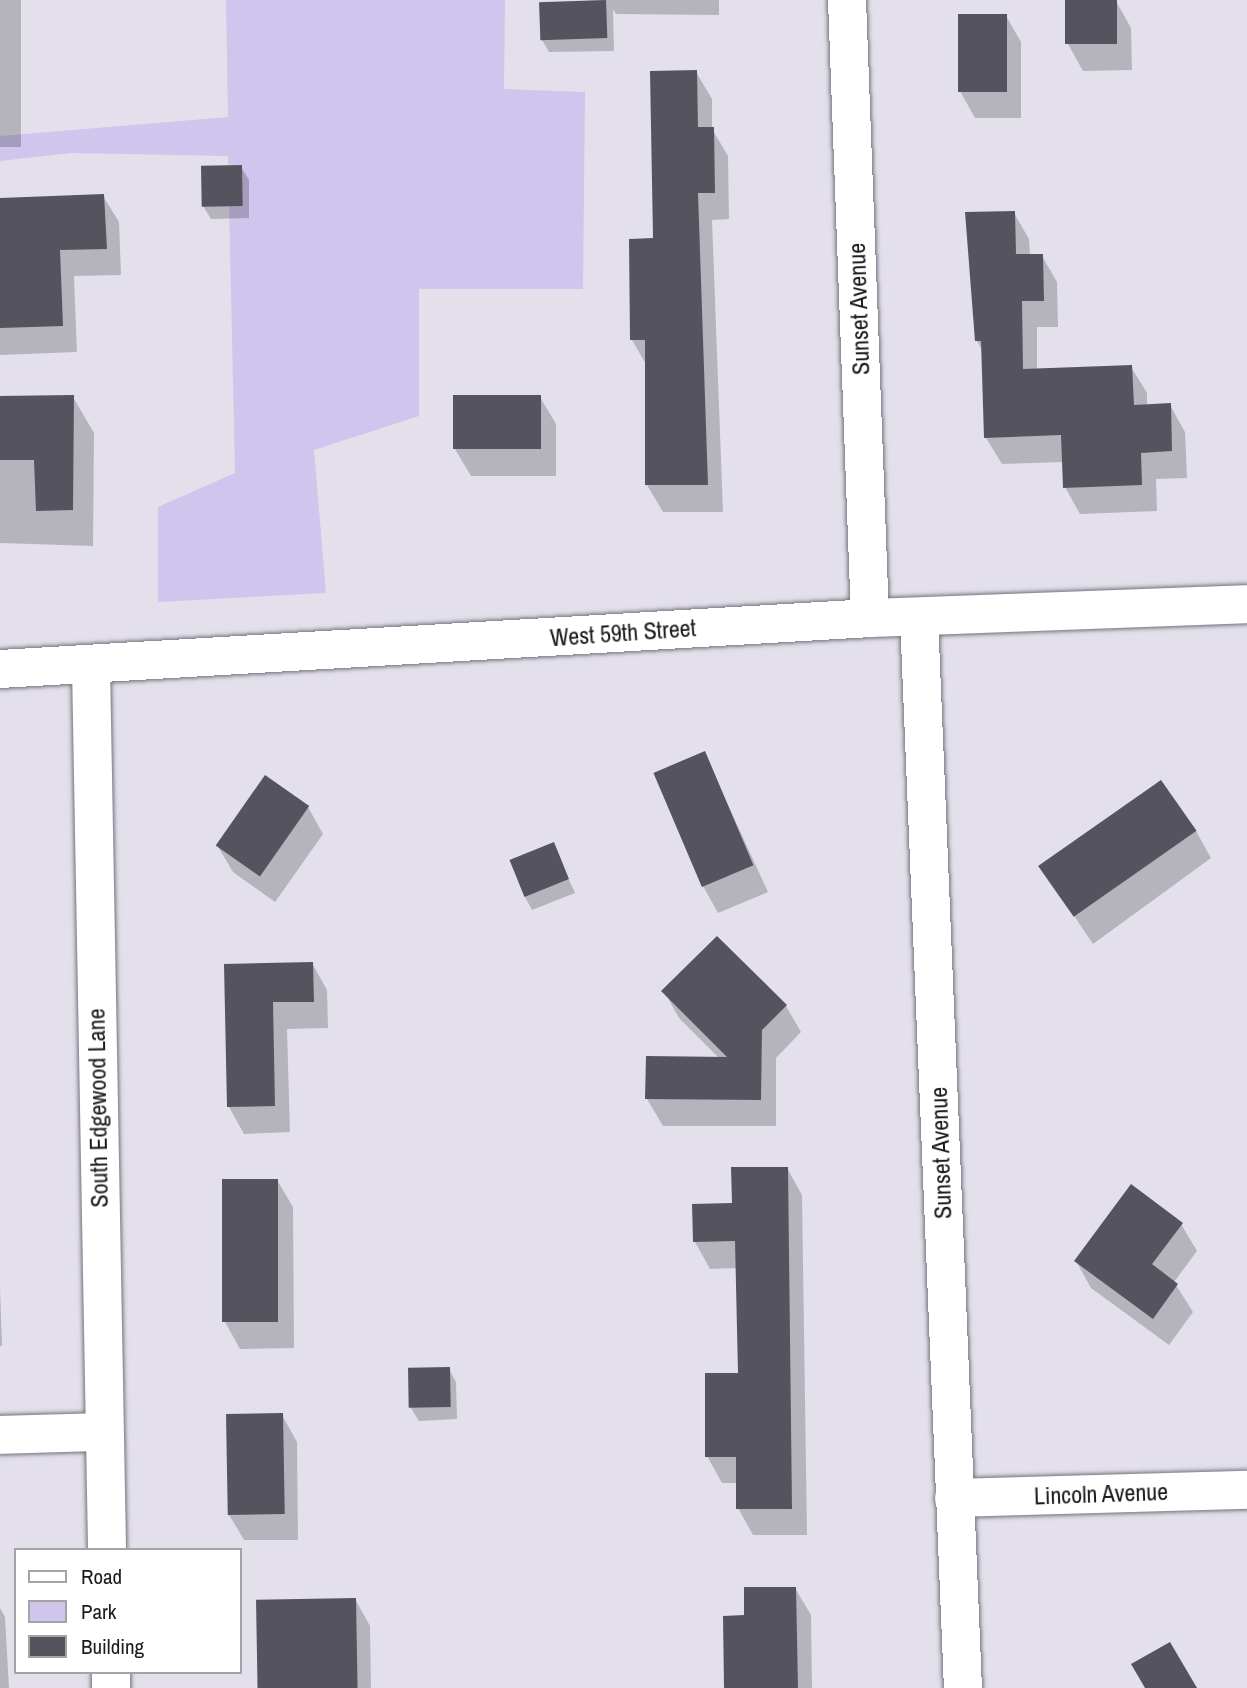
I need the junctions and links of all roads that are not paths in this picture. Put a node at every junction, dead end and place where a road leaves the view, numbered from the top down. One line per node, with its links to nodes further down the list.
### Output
1 (847, 0): 4 (street, Sunset Avenue)
2 (1247, 604): 3 (street, West 59th Street)
3 (919, 617): 4 (street, West 59th Street); 10 (street, Sunset Avenue)
4 (870, 618): 5 (street, West 59th Street)
5 (91, 666): 6 (street, West 59th Street); 7 (street, South Edgewood Lane)
6 (0, 669)
7 (103, 1432): 8 (street); 11 (street, South Edgewood Lane)
8 (0, 1436)
9 (1247, 1490): 10 (street, Lincoln Avenue)
10 (954, 1498): 12 (street, Sunset Avenue)
11 (107, 1548)
12 (963, 1688)

